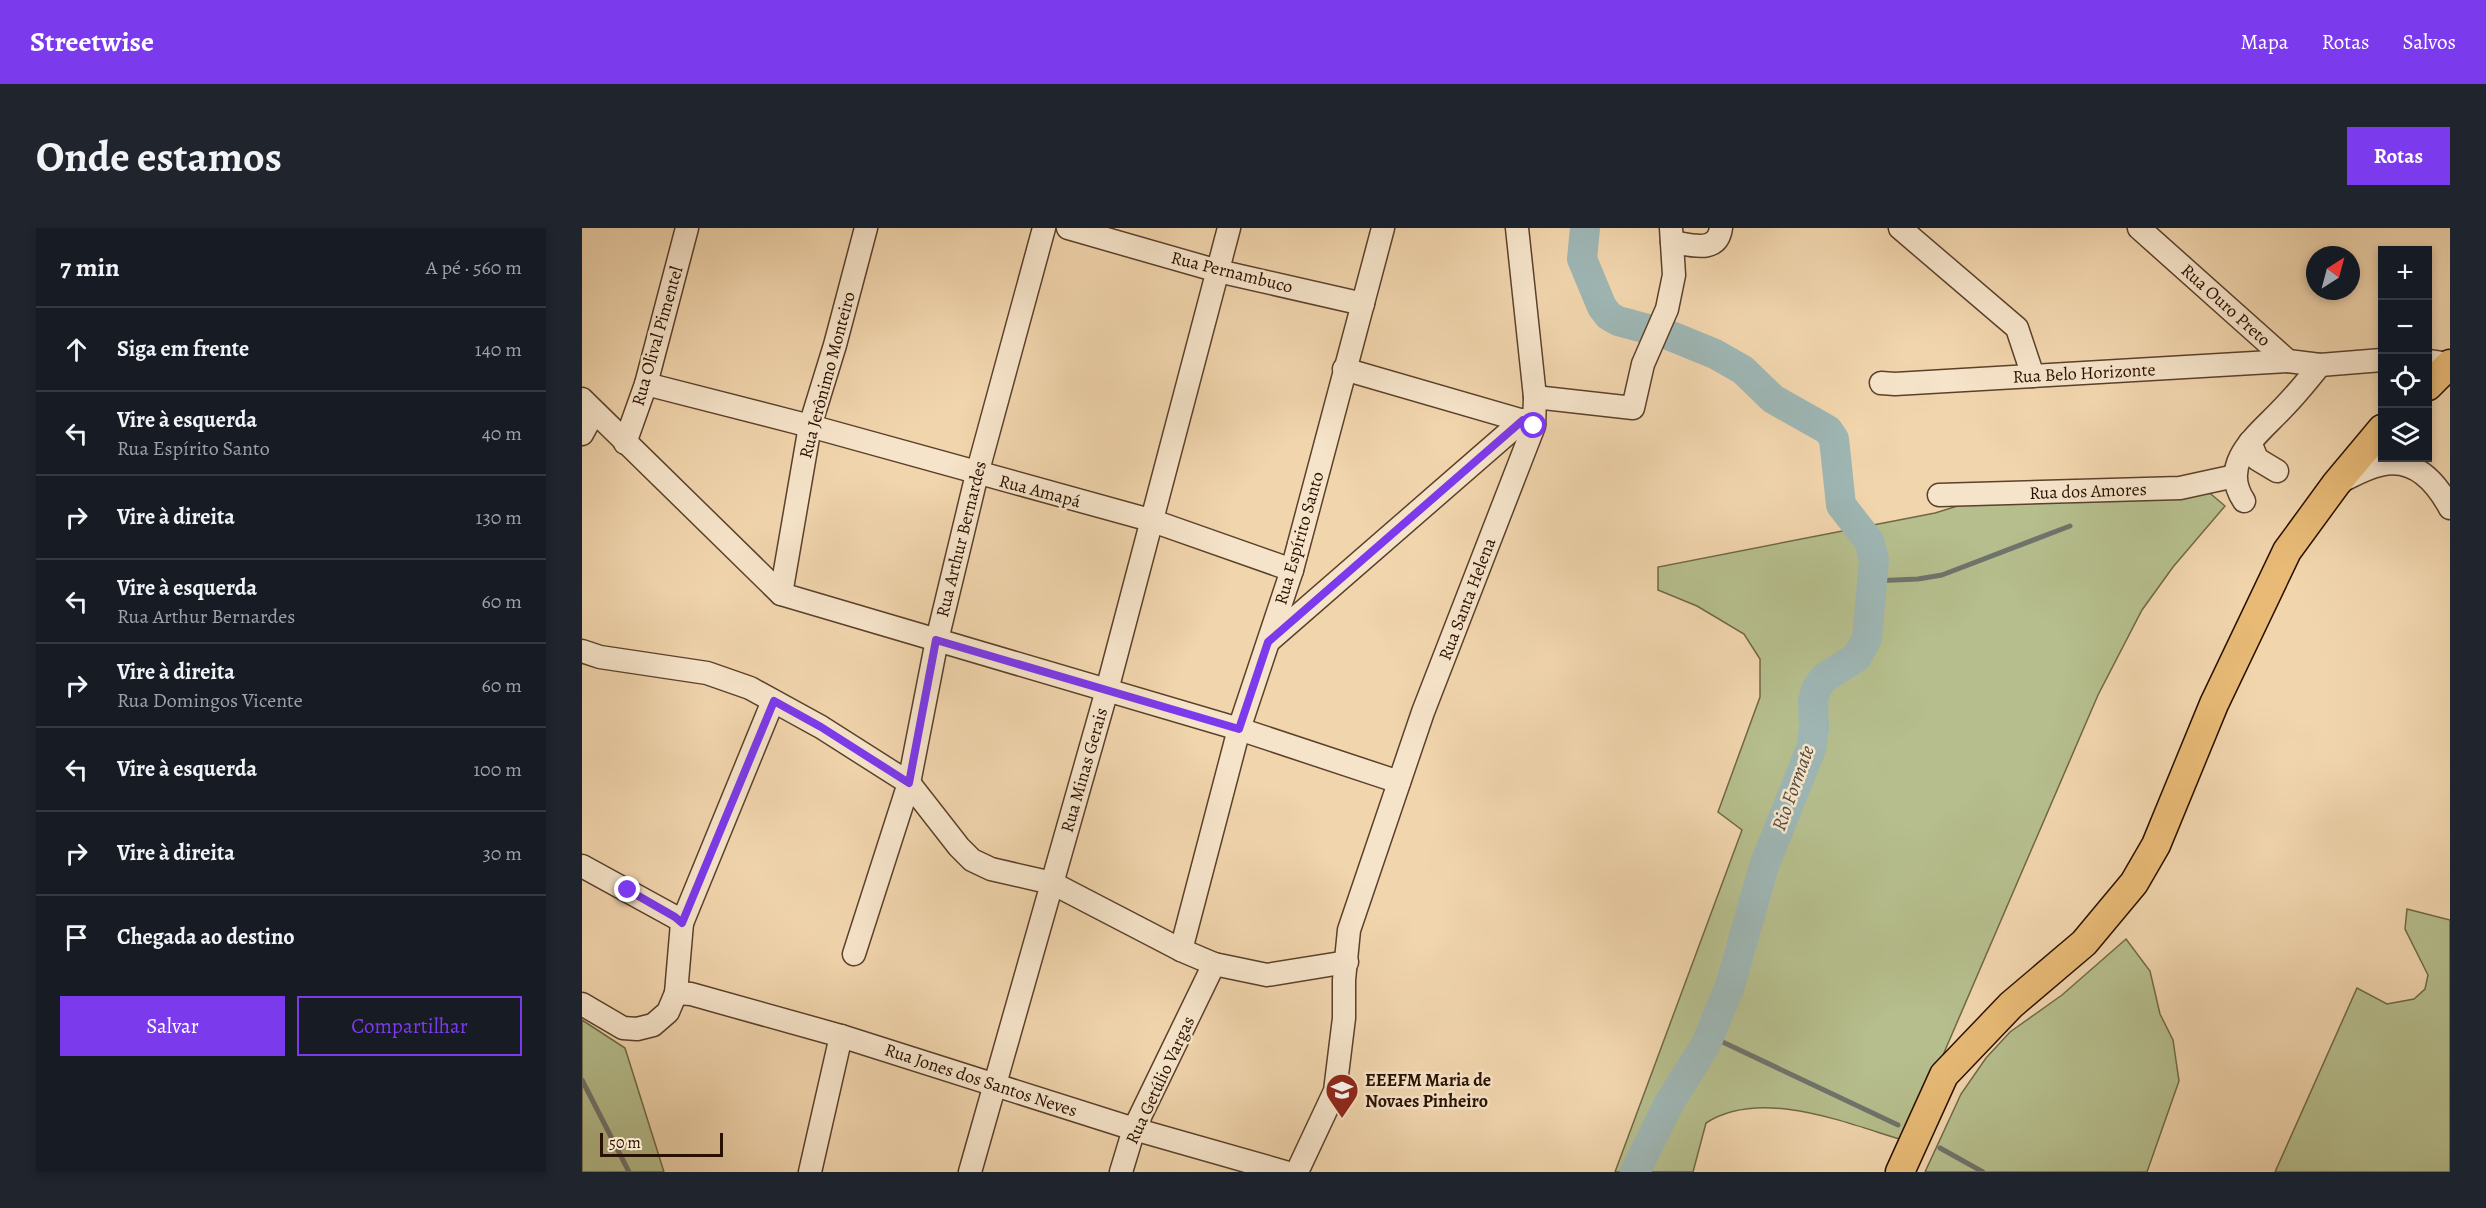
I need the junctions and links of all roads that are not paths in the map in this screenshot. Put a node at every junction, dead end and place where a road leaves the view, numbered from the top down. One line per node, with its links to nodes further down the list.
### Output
1 (687, 228): 23 (street, Rua Olival Pimentel)
2 (866, 228): 27 (street, Rua Jerônimo Monteiro)
3 (1044, 228): 33 (street, Rua Arthur Bernardes)
4 (1068, 228): 12 (street, Rua Pernambuco)
5 (1229, 228): 12 (street, Rua Minas Gerais)
6 (1383, 228): 13 (street, Rua Espírito Santo)
7 (1517, 228): 24 (street, Rua Santa Helena)
8 (1721, 228): 11 (street)
9 (1900, 228): 20 (street)
10 (2139, 228): 15 (street, Rua Ouro Preto)
11 (1672, 235): 24 (street)
12 (1218, 270): 13 (street, Rua Pernambuco); 39 (street, Rua Minas Gerais)
13 (1363, 304): 19 (street, Rua Espírito Santo)
14 (2378, 360): 18 (street, Rua Ouro Preto)
15 (2288, 361): 18 (street, Rua Ouro Preto); 20 (street, Rua Belo Horizonte)
16 (2432, 362): 17 (street)
17 (2450, 364): 21 (main road)
18 (2320, 365): 30 (street)
19 (1344, 369): 26 (street); 40 (street, Rua Espírito Santo)
20 (2033, 376): 22 (street, Rua Belo Horizonte)
21 (2432, 381)
22 (1881, 382)
23 (646, 384): 27 (street, Rua Amapá); 31 (street, Rua Olival Pimentel)
24 (1535, 397): 26 (street, Rua Santa Helena)
25 (588, 406): 28 (street); 31 (street)
26 (1528, 422): 43 (street); 48 (street, Rua Santa Helena)
27 (810, 426): 33 (street, Rua Amapá); 41 (street, Rua Jerônimo Monteiro)
28 (582, 434)
29 (2378, 434): 35 (main road)
30 (2250, 442): 32 (street); 34 (street)
31 (625, 443): 41 (street)
32 (2277, 471)
33 (977, 474): 39 (street, Rua Amapá); 42 (street, Rua Arthur Bernardes)
34 (2235, 476): 36 (street, Rua dos Amores); 37 (street)
35 (2336, 484): 38 (street); 67 (main road)
36 (1940, 495)
37 (2244, 501)
38 (2450, 507)
39 (1150, 520): 40 (street, Rua Amapá); 45 (street, Rua Minas Gerais)
40 (1292, 570): 43 (street, Rua Espírito Santo)
41 (781, 594): 42 (street)
42 (936, 640): 45 (street); 49 (street, Rua Arthur Bernardes)
43 (1268, 642): 47 (street, Rua Espírito Santo)
44 (582, 651): 46 (street)
45 (1107, 690): 47 (street); 51 (street, Rua Minas Gerais)
46 (774, 701): 49 (street); 52 (street)
47 (1239, 729): 48 (street); 53 (street, Rua Espírito Santo)
48 (1399, 782): 56 (street, Rua Santa Helena)
49 (909, 783): 51 (street); 54 (street, Rua Arthur Bernardes)
50 (582, 866): 52 (street)
51 (1052, 884): 53 (street); 60 (street, Rua Minas Gerais)
52 (682, 923): 57 (street)
53 (1181, 950): 55 (street)
54 (854, 954)
55 (1214, 964): 56 (street); 61 (street, Rua Getúlio Vargas)
56 (1346, 971): 66 (street, Rua Santa Helena)
57 (676, 993): 58 (street); 59 (street, Rua Jones dos Santos Neves)
58 (582, 1004)
59 (841, 1036): 60 (street, Rua Jones dos Santos Neves); 62 (street)
60 (995, 1084): 61 (street, Rua Jones dos Santos Neves); 63 (street, Rua Minas Gerais)
61 (1134, 1129): 64 (street, Rua Getúlio Vargas); 65 (street, Rua Jones dos Santos Neves)
62 (810, 1172)
63 (970, 1172)
64 (1121, 1172)
65 (1285, 1172)
66 (1297, 1172)
67 (1900, 1172)

